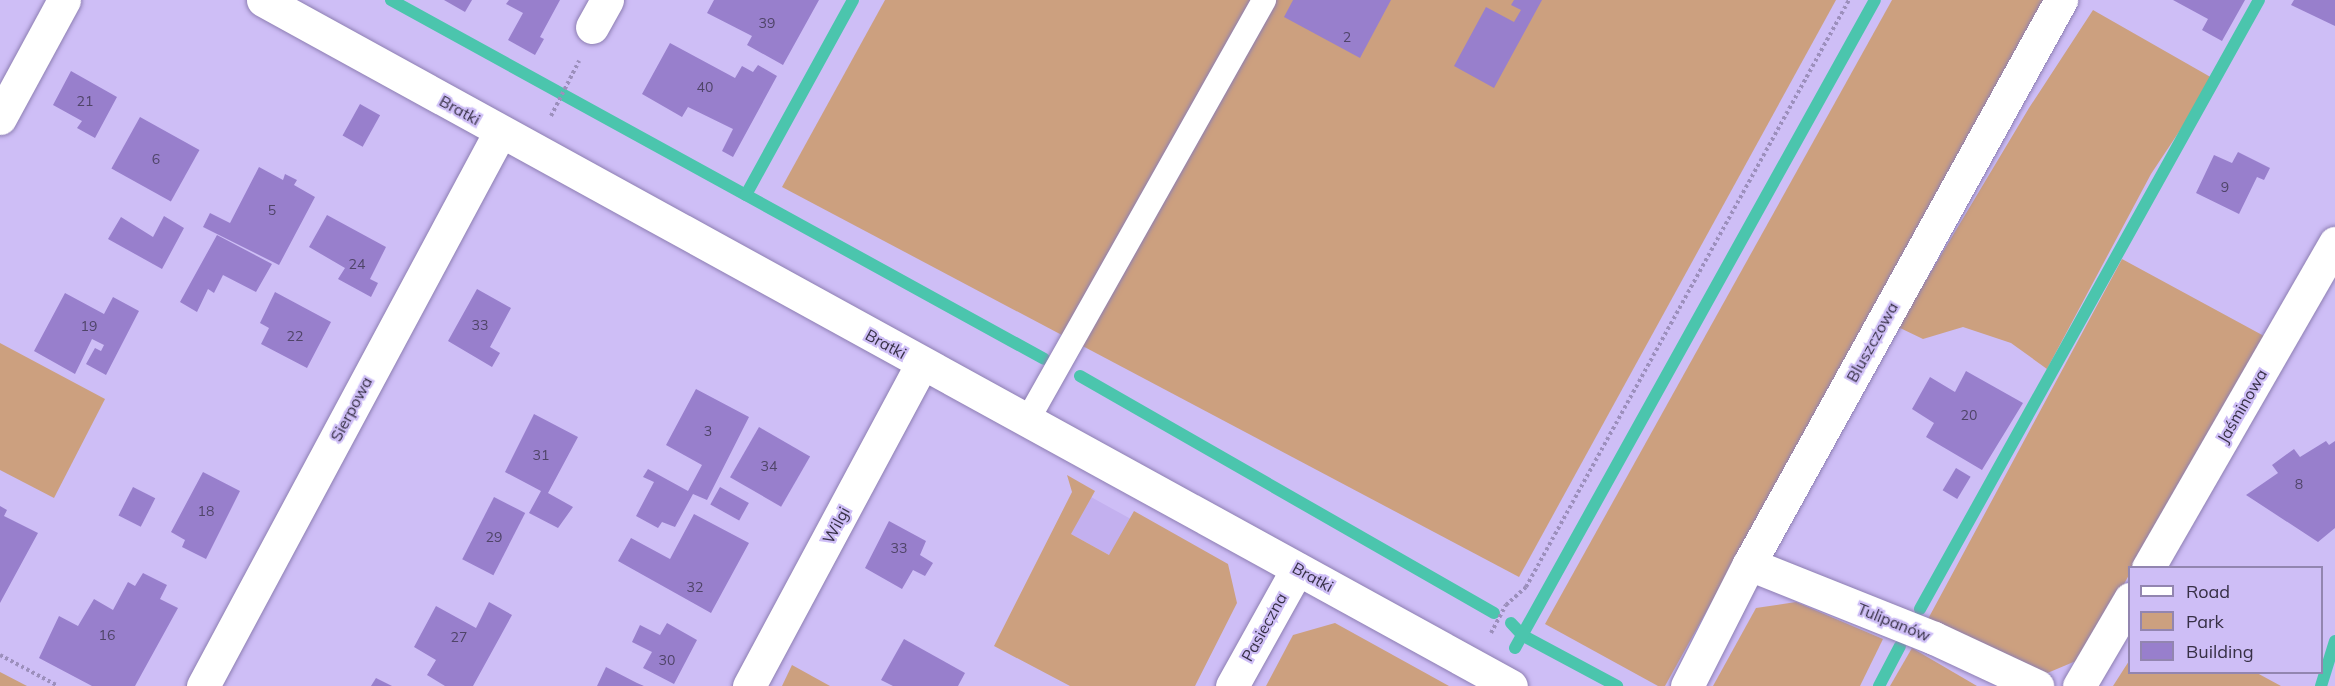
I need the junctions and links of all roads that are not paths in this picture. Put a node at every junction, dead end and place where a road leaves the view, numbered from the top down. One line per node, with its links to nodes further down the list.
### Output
1 (64, 0): 5 (street)
2 (263, 0): 6 (street, Bratki)
3 (1264, 0): 9 (lane)
4 (2061, 0): 10 (street, Bluszczowa)
5 (0, 118)
6 (500, 132): 8 (street, Bratki); 14 (street, Sierpowa)
7 (2331, 257): 11 (street, Jaśminowa)
8 (922, 364): 9 (street, Bratki); 15 (street, Wilgi)
9 (1027, 421): 12 (street, Bratki)
10 (1749, 564): 18 (street, Bluszczowa); 19 (street, Tulipanów)
11 (2149, 566)
12 (1296, 568): 16 (street, Pasieczna); 17 (street, Bratki)
13 (2128, 602): 20 (street)
14 (203, 686)
15 (749, 686)
16 (1232, 686)
17 (1511, 686)
18 (1687, 686)
19 (2037, 686)
20 (2079, 686)

